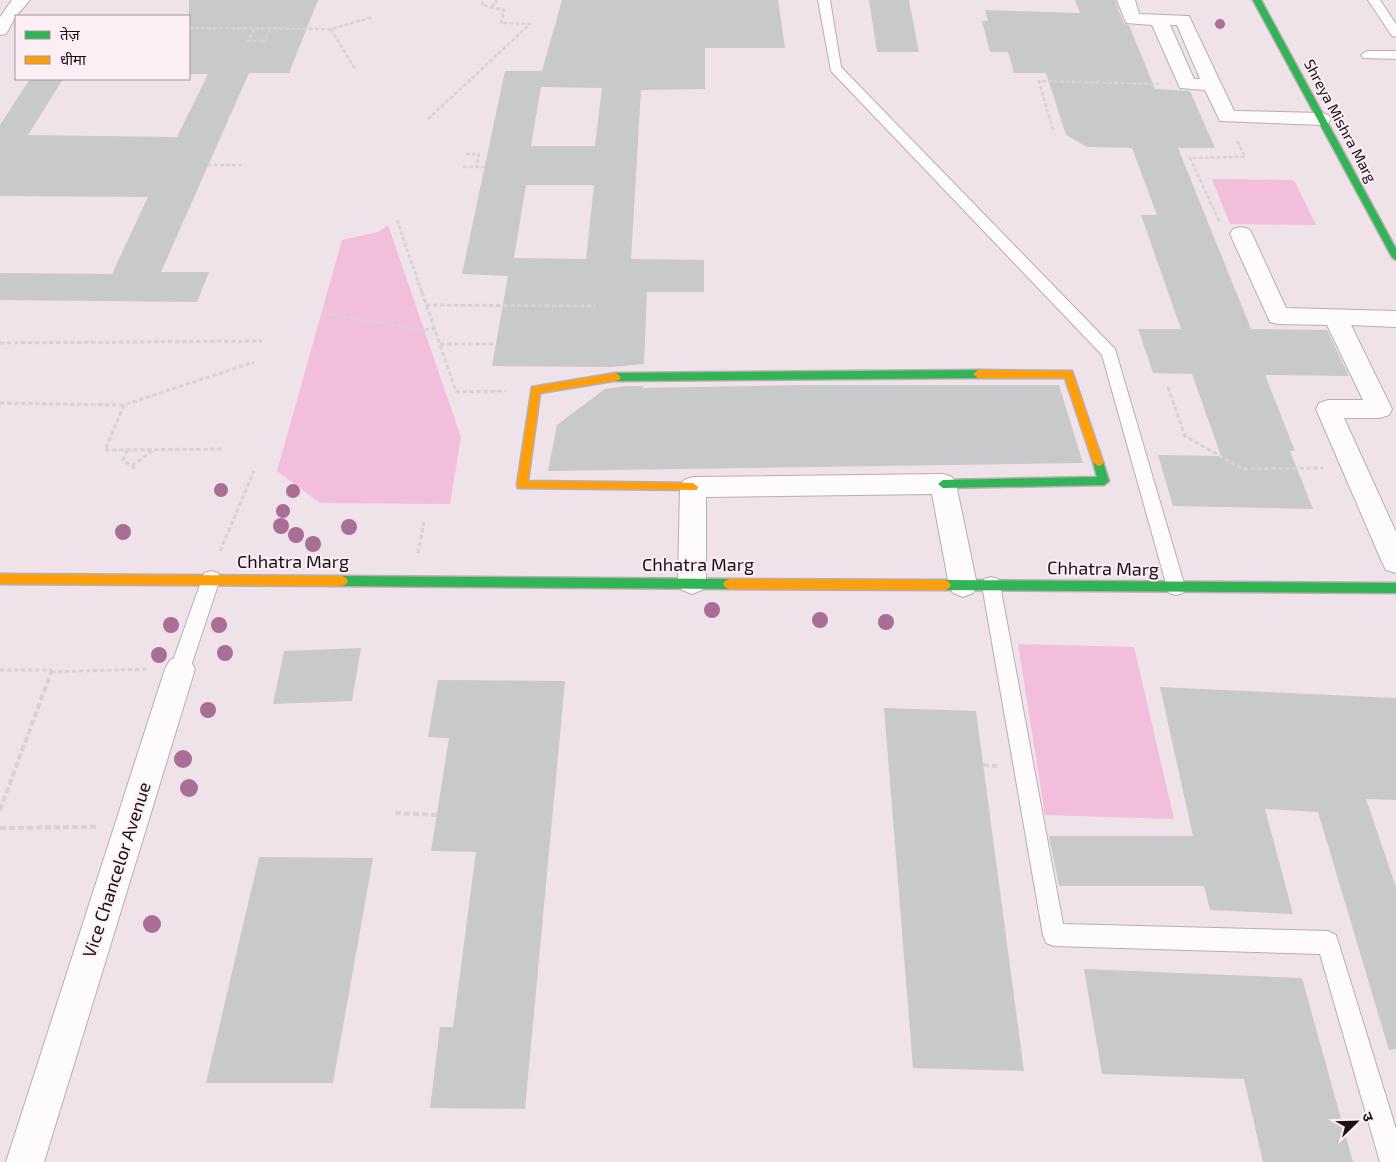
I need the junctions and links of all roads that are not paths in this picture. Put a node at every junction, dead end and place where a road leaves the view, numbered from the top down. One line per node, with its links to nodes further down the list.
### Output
1 (21, 0): 7 (street)
2 (824, 0): 25 (lane)
3 (1126, 0): 6 (street)
4 (1257, 0): 12 (street, Shreya Mishra Marg)
5 (1374, 0): 8 (lane)
6 (1159, 20): 11 (street); 11 (street)
7 (0, 30)
8 (1396, 33)
9 (1367, 55): 10 (lane)
10 (1396, 55)
11 (1214, 85): 12 (street)
12 (1321, 119): 14 (street, Shreya Mishra Marg)
13 (1241, 234): 15 (street)
14 (1396, 257)
15 (1334, 317): 16 (street); 19 (street)
16 (1396, 318)
17 (943, 484): 18 (street); 18 (street); 23 (street)
18 (693, 487): 22 (street)
19 (1396, 562)
20 (0, 579): 21 (street, Chhatra Marg)
21 (211, 579): 22 (street, Chhatra Marg); 27 (lane, Vice Chancelor Avenue)
22 (692, 582): 23 (street, Chhatra Marg)
23 (963, 585): 24 (street, Chhatra Marg)
24 (991, 585): 25 (street, Chhatra Marg); 29 (lane)
25 (1176, 587): 26 (street, Chhatra Marg)
26 (1396, 588)
27 (180, 668): 28 (street, Vice Chancelor Avenue)
28 (25, 1162)
29 (1393, 1162)

